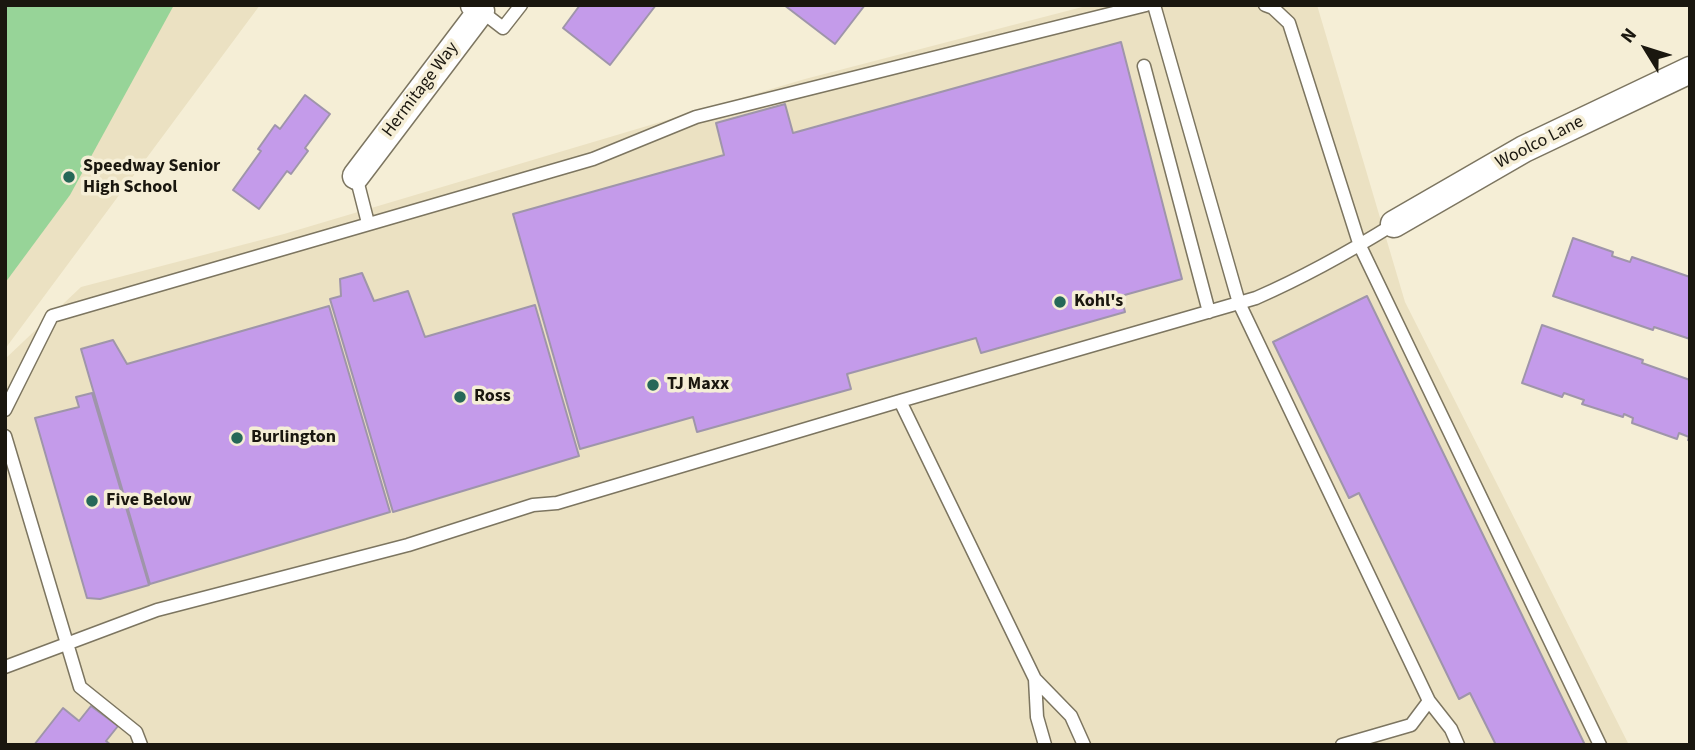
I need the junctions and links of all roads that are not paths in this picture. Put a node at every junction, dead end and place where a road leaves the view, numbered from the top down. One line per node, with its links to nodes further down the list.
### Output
1 (521, 5): 5 (lane)
2 (1146, 5): 9 (lane)
3 (1154, 5): 12 (lane)
4 (1265, 5): 11 (lane)
5 (477, 8): 8 (street, Hermitage Way)
6 (1144, 66): 13 (lane)
7 (1690, 70): 10 (street, Woolco Lane)
8 (356, 176): 9 (lane)
9 (368, 223): 15 (lane)
10 (1394, 224): 11 (lane)
11 (1360, 246): 12 (lane); 26 (lane)
12 (1239, 303): 13 (lane); 20 (lane)
13 (1209, 312): 14 (lane)
14 (900, 401): 17 (lane); 19 (lane)
15 (5, 410)
16 (5, 436): 17 (lane)
17 (67, 644): 18 (lane); 21 (lane)
18 (5, 667)
19 (1035, 679): 22 (lane); 23 (lane)
20 (1429, 701): 24 (lane); 25 (lane)
21 (141, 745)
22 (1045, 745)
23 (1084, 745)
24 (1342, 745)
25 (1458, 745)
26 (1600, 745)

